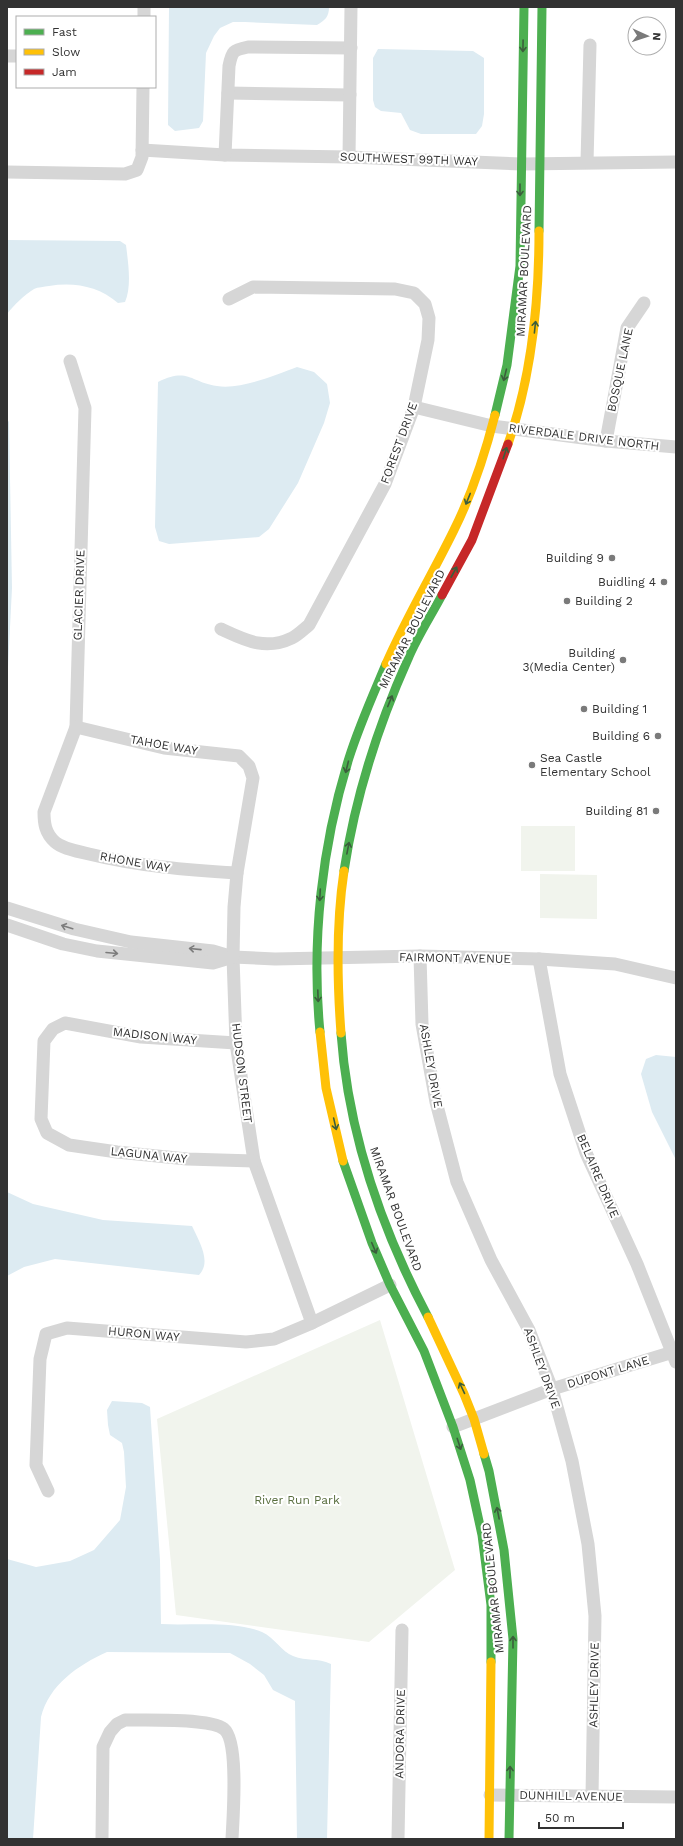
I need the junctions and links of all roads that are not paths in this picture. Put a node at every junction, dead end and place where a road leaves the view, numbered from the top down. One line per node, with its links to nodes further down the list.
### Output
1 (352, 7): 5 (street)
2 (524, 7): 14 (street, MIRAMAR BOULEVARD, one-way to 14)
3 (542, 7): 15 (street, MIRAMAR BOULEVARD)
4 (590, 44): 12 (street)
5 (351, 48): 7 (street); 8 (street)
6 (144, 88): 9 (street)
7 (228, 93): 8 (street); 10 (street)
8 (350, 95): 11 (street)
9 (142, 150): 10 (street, SOUTHWEST 99TH WAY); 16 (street)
10 (225, 155): 11 (street, SOUTHWEST 99TH WAY)
11 (349, 157): 14 (street, SOUTHWEST 99TH WAY)
12 (587, 162): 13 (street, SOUTHWEST 99TH WAY); 15 (street, SOUTHWEST 99TH WAY)
13 (676, 162)
14 (521, 164): 15 (street, SOUTHWEST 99TH WAY); 21 (street, MIRAMAR BOULEVARD, one-way to 21)
15 (541, 164): 22 (street, MIRAMAR BOULEVARD, one-way to 15)
16 (7, 172)
17 (230, 299): 20 (street, FOREST DRIVE)
18 (644, 303): 23 (street, BOSQUE LANE)
19 (70, 361): 26 (street, GLACIER DRIVE)
20 (414, 407): 21 (street, RIVERDALE DRIVE NORTH); 25 (street, FOREST DRIVE)
21 (492, 426): 22 (street, RIVERDALE DRIVE NORTH); 34 (street, MIRAMAR BOULEVARD, one-way to 34)
22 (514, 429): 23 (street, RIVERDALE DRIVE NORTH); 35 (street, MIRAMAR BOULEVARD, one-way to 22)
23 (606, 441): 24 (street, RIVERDALE DRIVE NORTH)
24 (676, 447)
25 (221, 629)
26 (76, 727): 27 (street, TAHOE WAY); 28 (street, GLACIER DRIVE)
27 (249, 766): 29 (street, HUDSON STREET)
28 (44, 826): 29 (street, RHONE WAY)
29 (236, 873): 32 (street, HUDSON STREET)
30 (7, 908): 32 (street, FAIRMONT AVENUE, one-way to 30)
31 (7, 925): 32 (street, FAIRMONT AVENUE, one-way to 32)
32 (233, 956): 34 (street, FAIRMONT AVENUE); 38 (street, HUDSON STREET)
33 (420, 956): 35 (street, FAIRMONT AVENUE); 36 (street, FAIRMONT AVENUE); 44 (street, ASHLEY DRIVE)
34 (317, 957): 35 (street, FAIRMONT AVENUE); 41 (street, MIRAMAR BOULEVARD, one-way to 41)
35 (338, 957): 45 (street, MIRAMAR BOULEVARD, one-way to 35)
36 (539, 959): 37 (street, FAIRMONT AVENUE); 43 (street, BELAIRE DRIVE)
37 (676, 978)
38 (236, 1043): 39 (street, MADISON WAY); 40 (street, HUDSON STREET)
39 (47, 1133): 40 (street, LAGUNA WAY)
40 (254, 1161): 42 (street, HUDSON STREET)
41 (390, 1285): 42 (street, HURON WAY); 46 (street, MIRAMAR BOULEVARD)
42 (312, 1323): 47 (street, HURON WAY)
43 (674, 1357): 44 (street, DUPONT LANE)
44 (552, 1390): 45 (street, DUPONT LANE); 51 (street, ASHLEY DRIVE)
45 (474, 1419): 46 (street, DUPONT LANE); 50 (street, MIRAMAR BOULEVARD, one-way to 45)
46 (454, 1427): 49 (street, MIRAMAR BOULEVARD, one-way to 49)
47 (48, 1491)
48 (402, 1630): 55 (street, ANDORA DRIVE)
49 (490, 1795): 50 (street, DUNHILL AVENUE); 56 (street, MIRAMAR BOULEVARD)
50 (510, 1795): 51 (street, DUNHILL AVENUE); 57 (street, MIRAMAR BOULEVARD)
51 (592, 1796): 52 (street, DUNHILL AVENUE)
52 (676, 1797)
53 (102, 1839): 54 (street)
54 (232, 1839)
55 (398, 1839)
56 (489, 1839)
57 (509, 1839)

